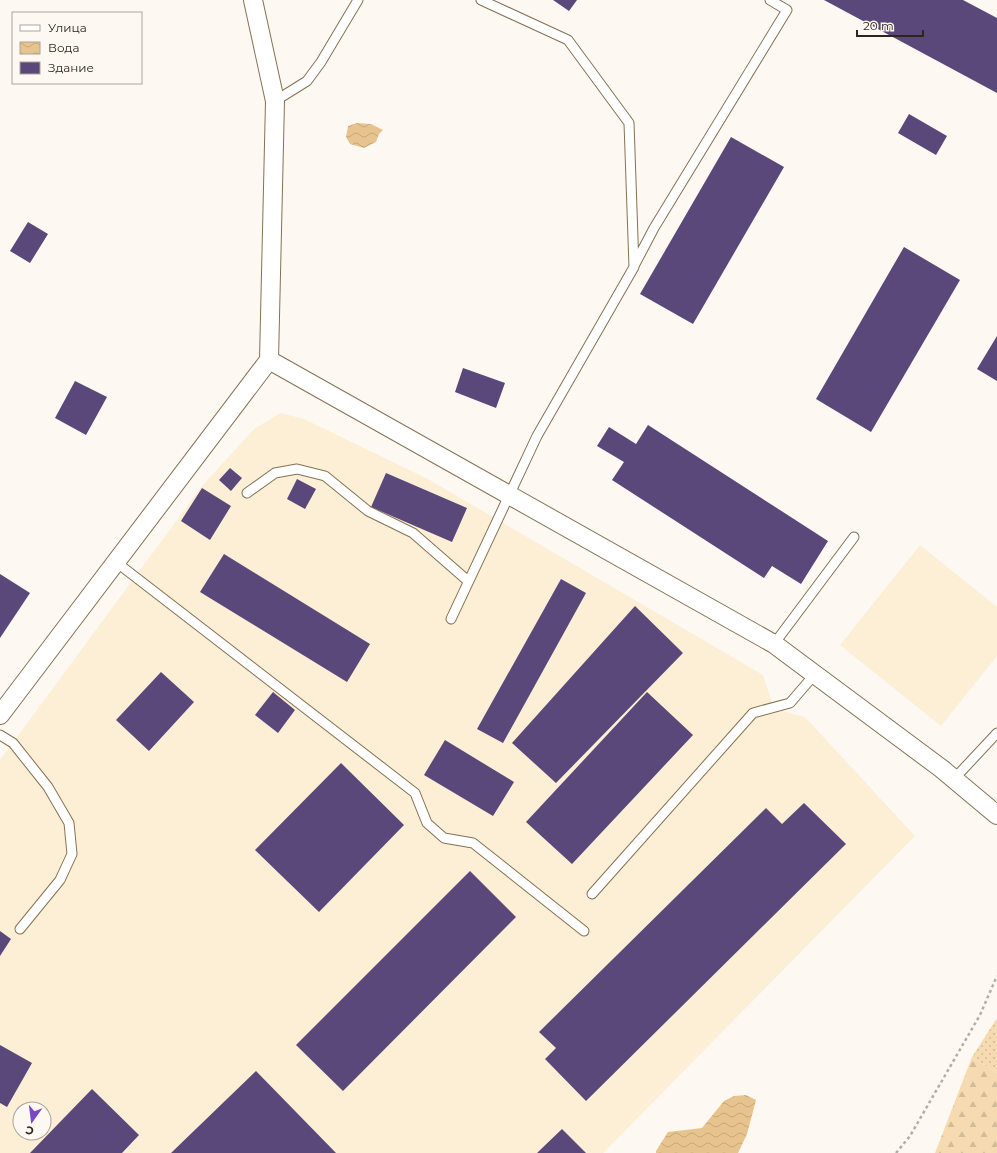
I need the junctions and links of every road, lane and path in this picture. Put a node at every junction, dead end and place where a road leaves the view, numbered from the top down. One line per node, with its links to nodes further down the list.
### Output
1 (253, 0): 5 (street)
2 (358, 0): 5 (lane)
3 (481, 0): 6 (lane)
4 (770, 0): 6 (lane)
5 (275, 101): 7 (street)
6 (634, 267): 9 (lane)
7 (269, 360): 9 (street); 11 (street)
8 (247, 493): 12 (lane)
9 (510, 495): 12 (lane); 14 (street)
10 (854, 537): 14 (lane)
11 (116, 562): 16 (street); 23 (lane)
12 (468, 581): 13 (lane)
13 (451, 619)
14 (774, 644): 15 (street)
15 (815, 674): 19 (street); 21 (lane)
16 (0, 715)
17 (997, 733): 19 (lane)
18 (0, 735): 22 (lane)
19 (954, 780): 20 (street)
20 (997, 815)
21 (592, 894)
22 (20, 929)
23 (584, 931)
24 (997, 976): 25 (path)
25 (896, 1153)

